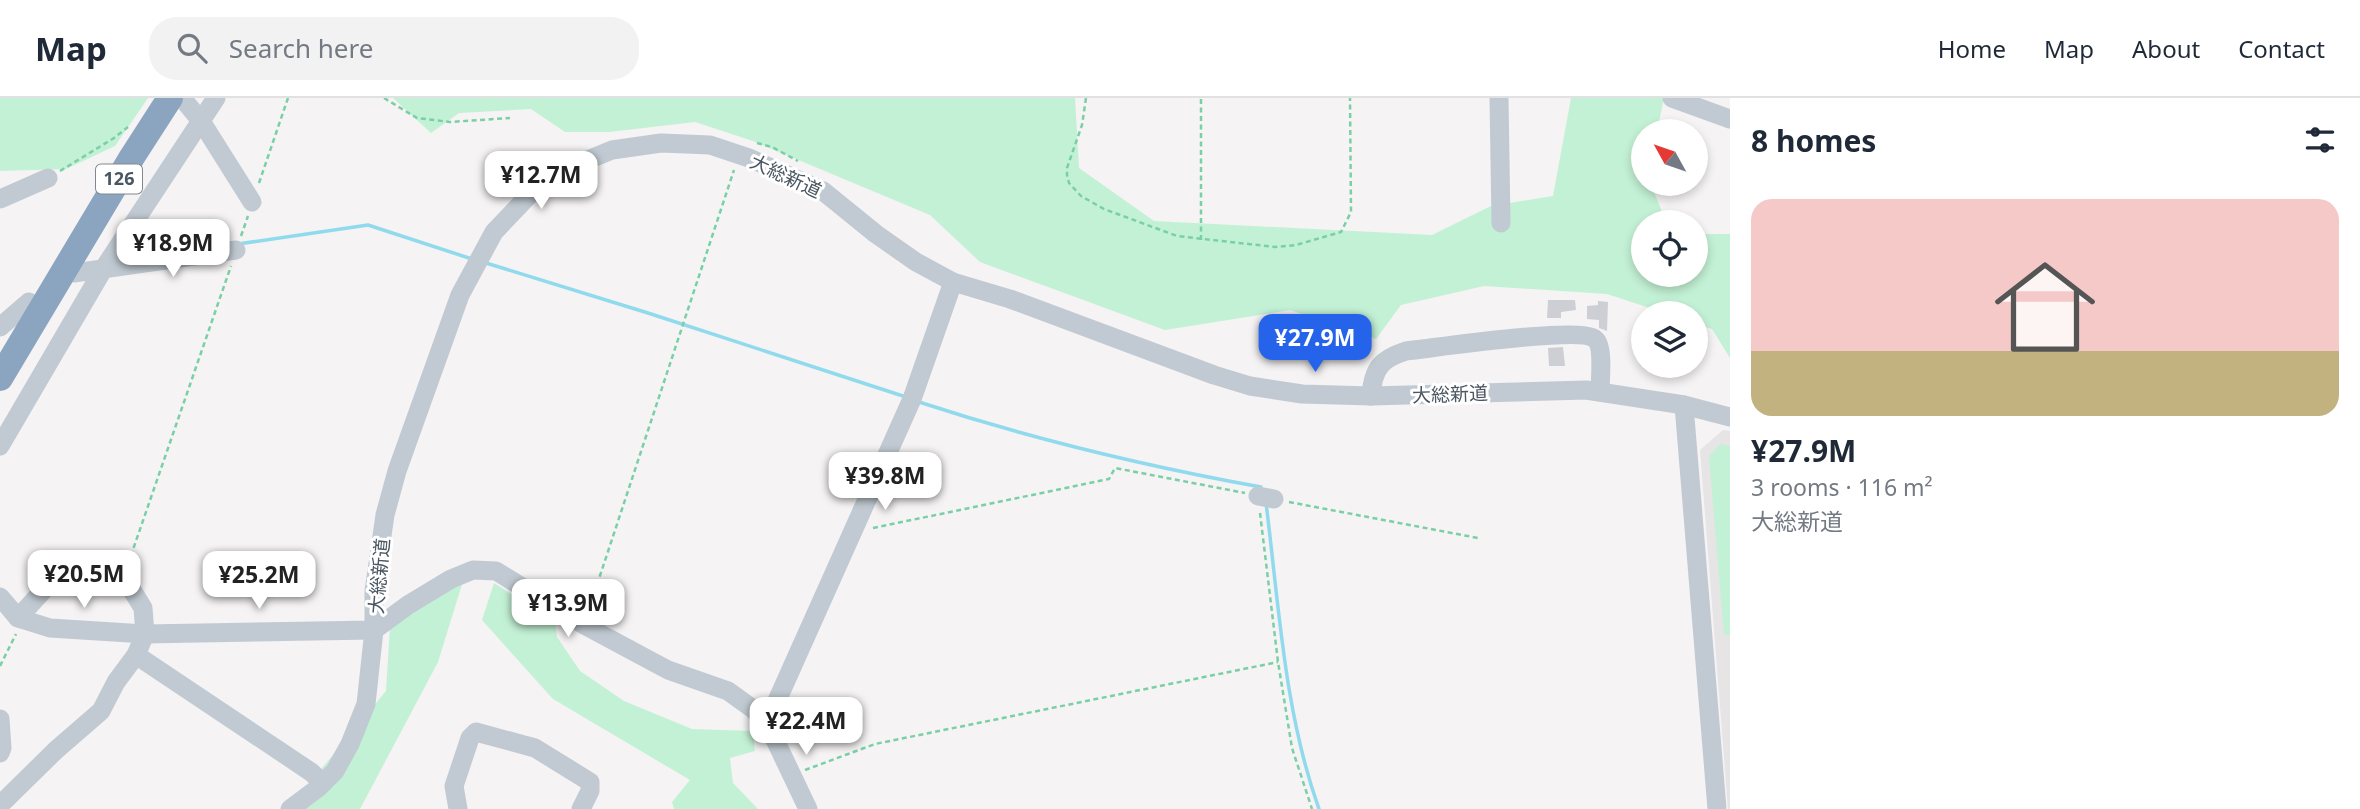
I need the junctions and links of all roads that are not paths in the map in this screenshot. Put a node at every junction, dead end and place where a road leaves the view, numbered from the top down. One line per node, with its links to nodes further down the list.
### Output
1 (170, 98): 14 (highway, 126)
2 (182, 98): 7 (street)
3 (216, 98): 7 (street)
4 (1499, 98): 11 (street)
5 (1676, 99): 6 (street)
6 (1730, 119)
7 (201, 121): 10 (street); 13 (street)
8 (48, 178): 9 (street)
9 (0, 199)
10 (252, 202)
11 (1501, 223)
12 (236, 250): 13 (street)
13 (104, 268): 14 (street); 23 (street)
14 (68, 270): 18 (highway, 126)
15 (953, 282): 20 (street, 大総新道); 26 (street, 大総新道); 30 (street)
16 (29, 302): 17 (street)
17 (0, 327)
18 (0, 378)
19 (1600, 392): 20 (street, 大総新道); 20 (street); 21 (street, 大総新道)
20 (1371, 396)
21 (1684, 405): 22 (street, 大総新道); 38 (street)
22 (1730, 417)
23 (0, 446)
24 (0, 597): 25 (street)
25 (18, 618): 27 (street); 27 (street)
26 (374, 630): 27 (street); 30 (street); 32 (street, 大総新道)
27 (145, 634): 28 (street)
28 (136, 655): 32 (street); 33 (street)
29 (0, 719): 31 (street)
30 (767, 723): 37 (street)
31 (0, 753)
32 (323, 783): 34 (street, 大総新道)
33 (0, 805)
34 (290, 809)
35 (458, 809): 36 (street)
36 (581, 809)
37 (808, 809)
38 (1717, 809)

